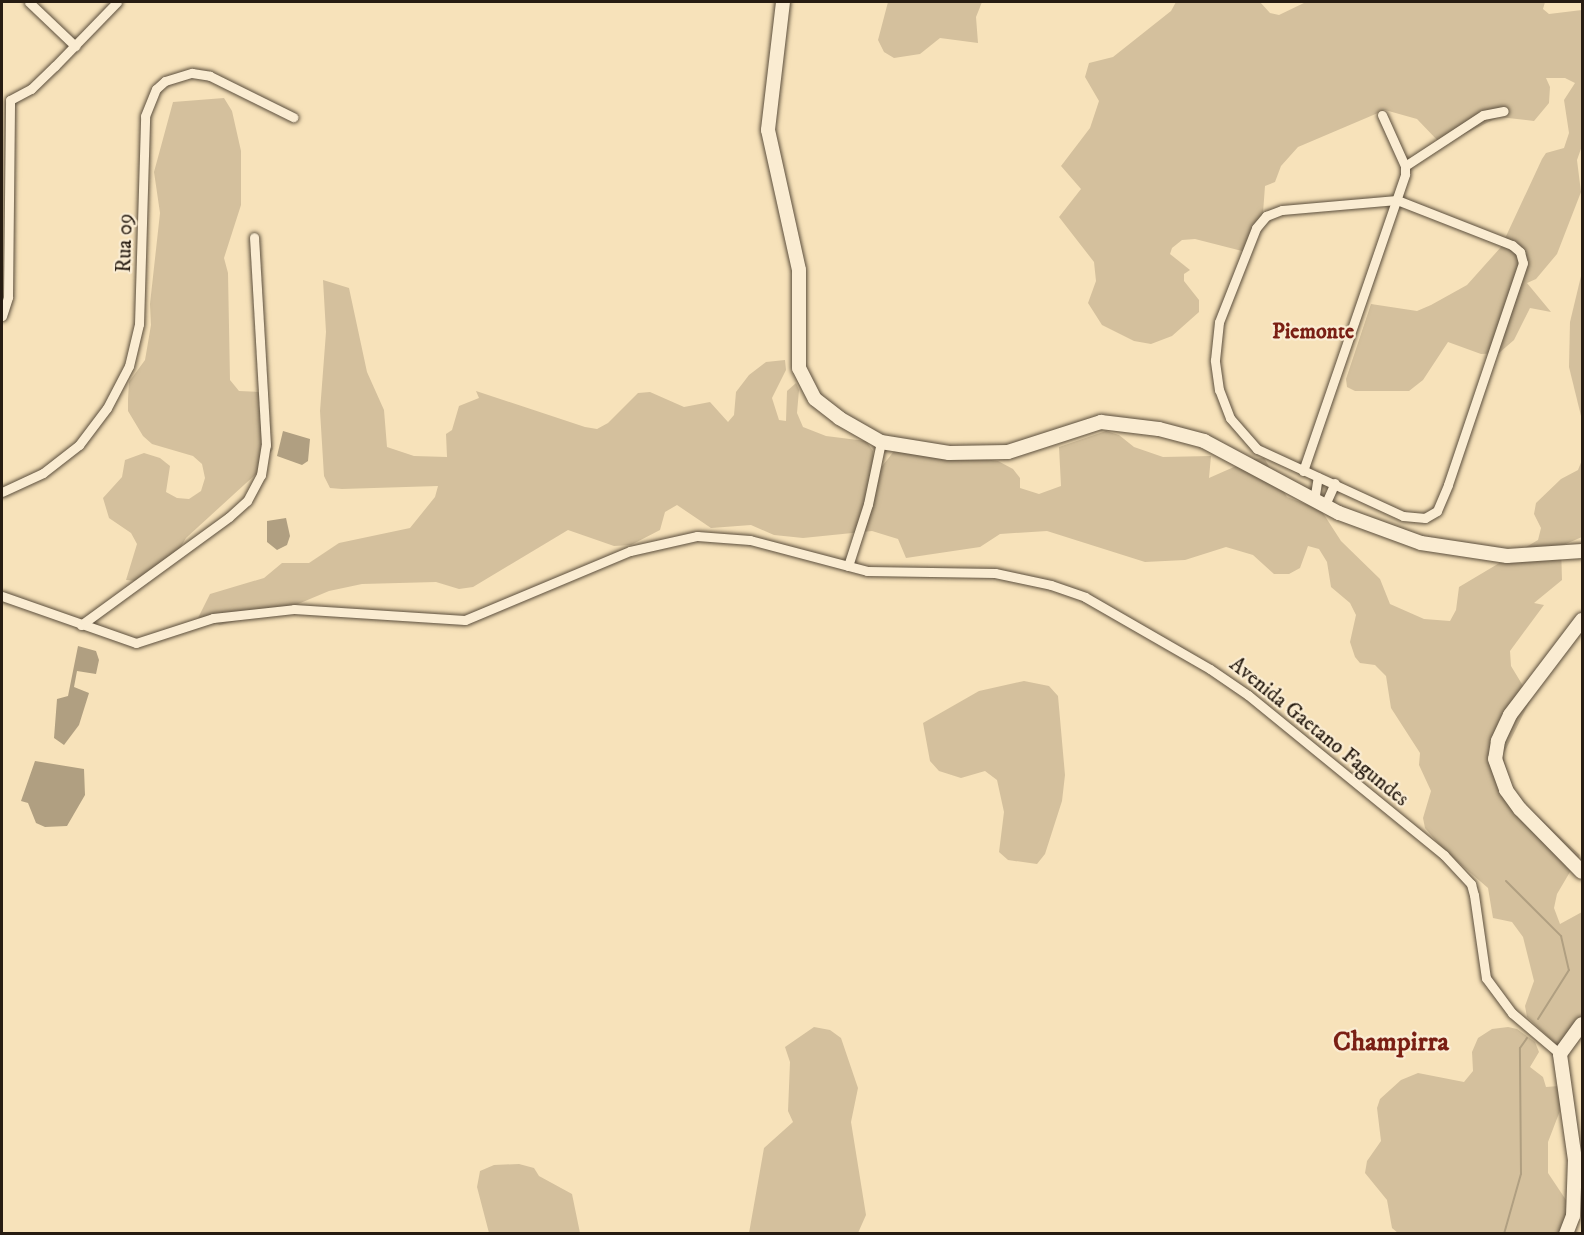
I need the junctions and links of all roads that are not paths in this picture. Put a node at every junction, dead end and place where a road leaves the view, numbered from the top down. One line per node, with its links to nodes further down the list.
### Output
1 (28, 2): 4 (street)
2 (117, 2): 4 (street)
3 (783, 2): 13 (street)
4 (75, 46): 5 (street)
5 (6, 99): 12 (street)
6 (1504, 111): 9 (street)
7 (1382, 116): 9 (street)
8 (293, 117): 17 (street, Rua 09)
9 (1405, 166): 10 (street)
10 (1397, 200): 14 (street); 14 (street); 16 (street)
11 (254, 237): 23 (street)
12 (2, 316)
13 (881, 442): 18 (street); 20 (street)
14 (1303, 471): 15 (street)
15 (1318, 477): 16 (street); 18 (street)
16 (1335, 483): 18 (street)
17 (2, 492)
18 (1319, 503): 19 (street)
19 (1582, 551)
20 (848, 566): 23 (street, Avenida Gaetano Fagundes); 26 (street, Avenida Gaetano Fagundes)
21 (2, 596): 23 (street, Avenida Gaetano Fagundes)
22 (1582, 620): 24 (street)
23 (81, 625)
24 (1582, 872)
25 (1582, 1024): 26 (street)
26 (1560, 1054): 27 (street)
27 (1579, 1160): 28 (street)
28 (1566, 1233)

